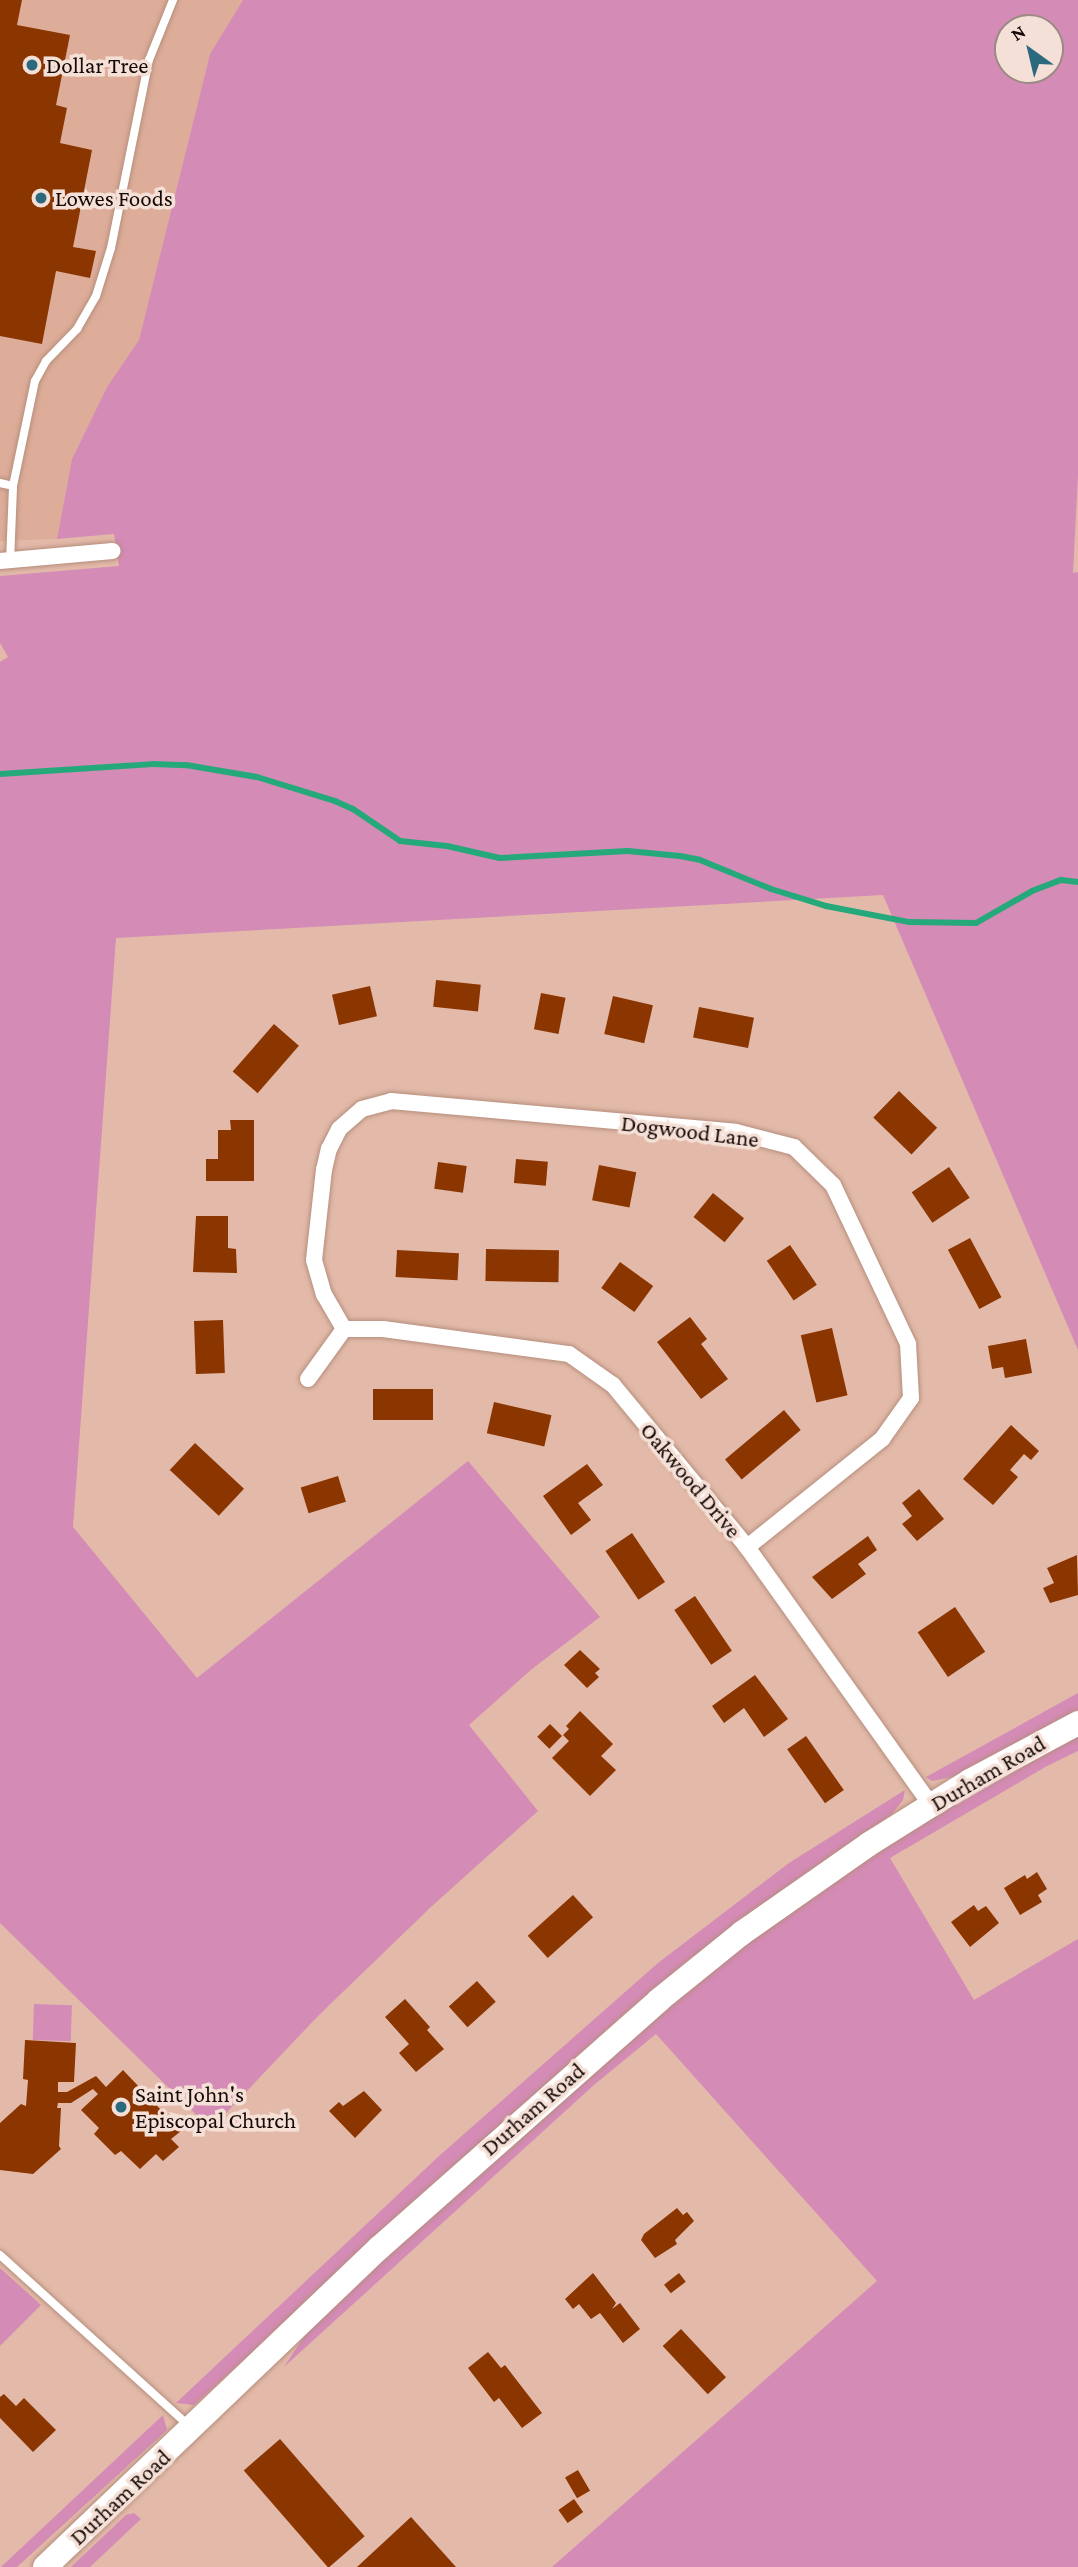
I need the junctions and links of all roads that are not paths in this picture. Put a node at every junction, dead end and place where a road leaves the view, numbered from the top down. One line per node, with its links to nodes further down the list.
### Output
1 (173, 0): 3 (lane)
2 (0, 483): 3 (lane)
3 (13, 486): 5 (lane)
4 (113, 551): 5 (street)
5 (5, 561)
6 (344, 1329): 7 (street); 8 (street, Oakwood Drive); 8 (street, Dogwood Lane)
7 (308, 1379)
8 (747, 1547): 10 (street, Oakwood Drive)
9 (1078, 1723): 10 (main road, Durham Road)
10 (931, 1805): 12 (main road, Durham Road)
11 (0, 2255): 12 (lane)
12 (191, 2428): 13 (main road, Durham Road)
13 (45, 2567)

